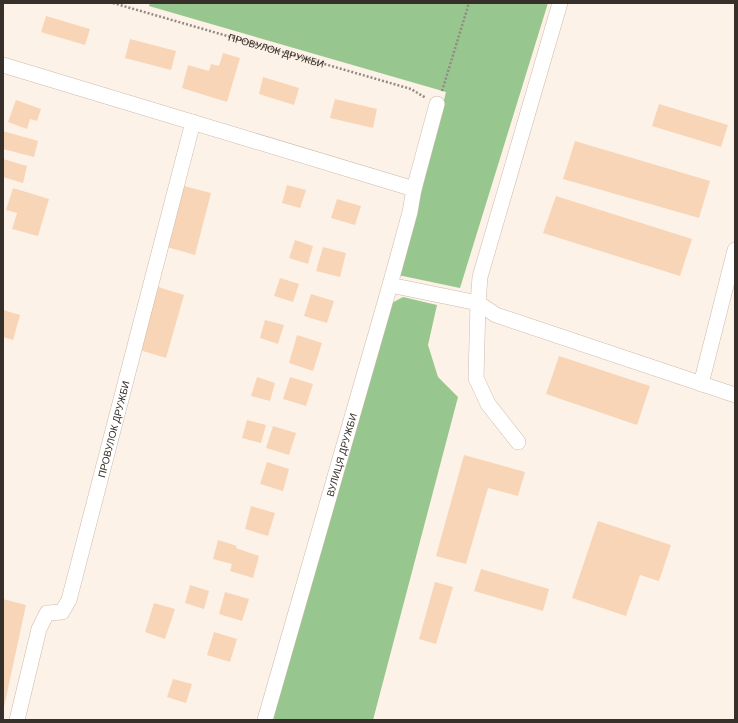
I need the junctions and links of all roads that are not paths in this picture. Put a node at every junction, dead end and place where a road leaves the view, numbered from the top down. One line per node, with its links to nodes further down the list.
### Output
1 (560, 3): 8 (street)
2 (3, 65): 4 (street)
3 (437, 104): 5 (street, ВУЛИЦЯ ДРУЖБИ)
4 (193, 122): 5 (street); 12 (street, ПРОВУЛОК ДРУЖБИ)
5 (414, 189): 7 (street, ВУЛИЦЯ ДРУЖБИ)
6 (735, 250): 9 (street)
7 (390, 285): 8 (street); 13 (street, ВУЛИЦЯ ДРУЖБИ)
8 (478, 303): 9 (street); 11 (street)
9 (701, 384): 10 (street)
10 (735, 395)
11 (518, 442)
12 (17, 720)
13 (265, 720)

